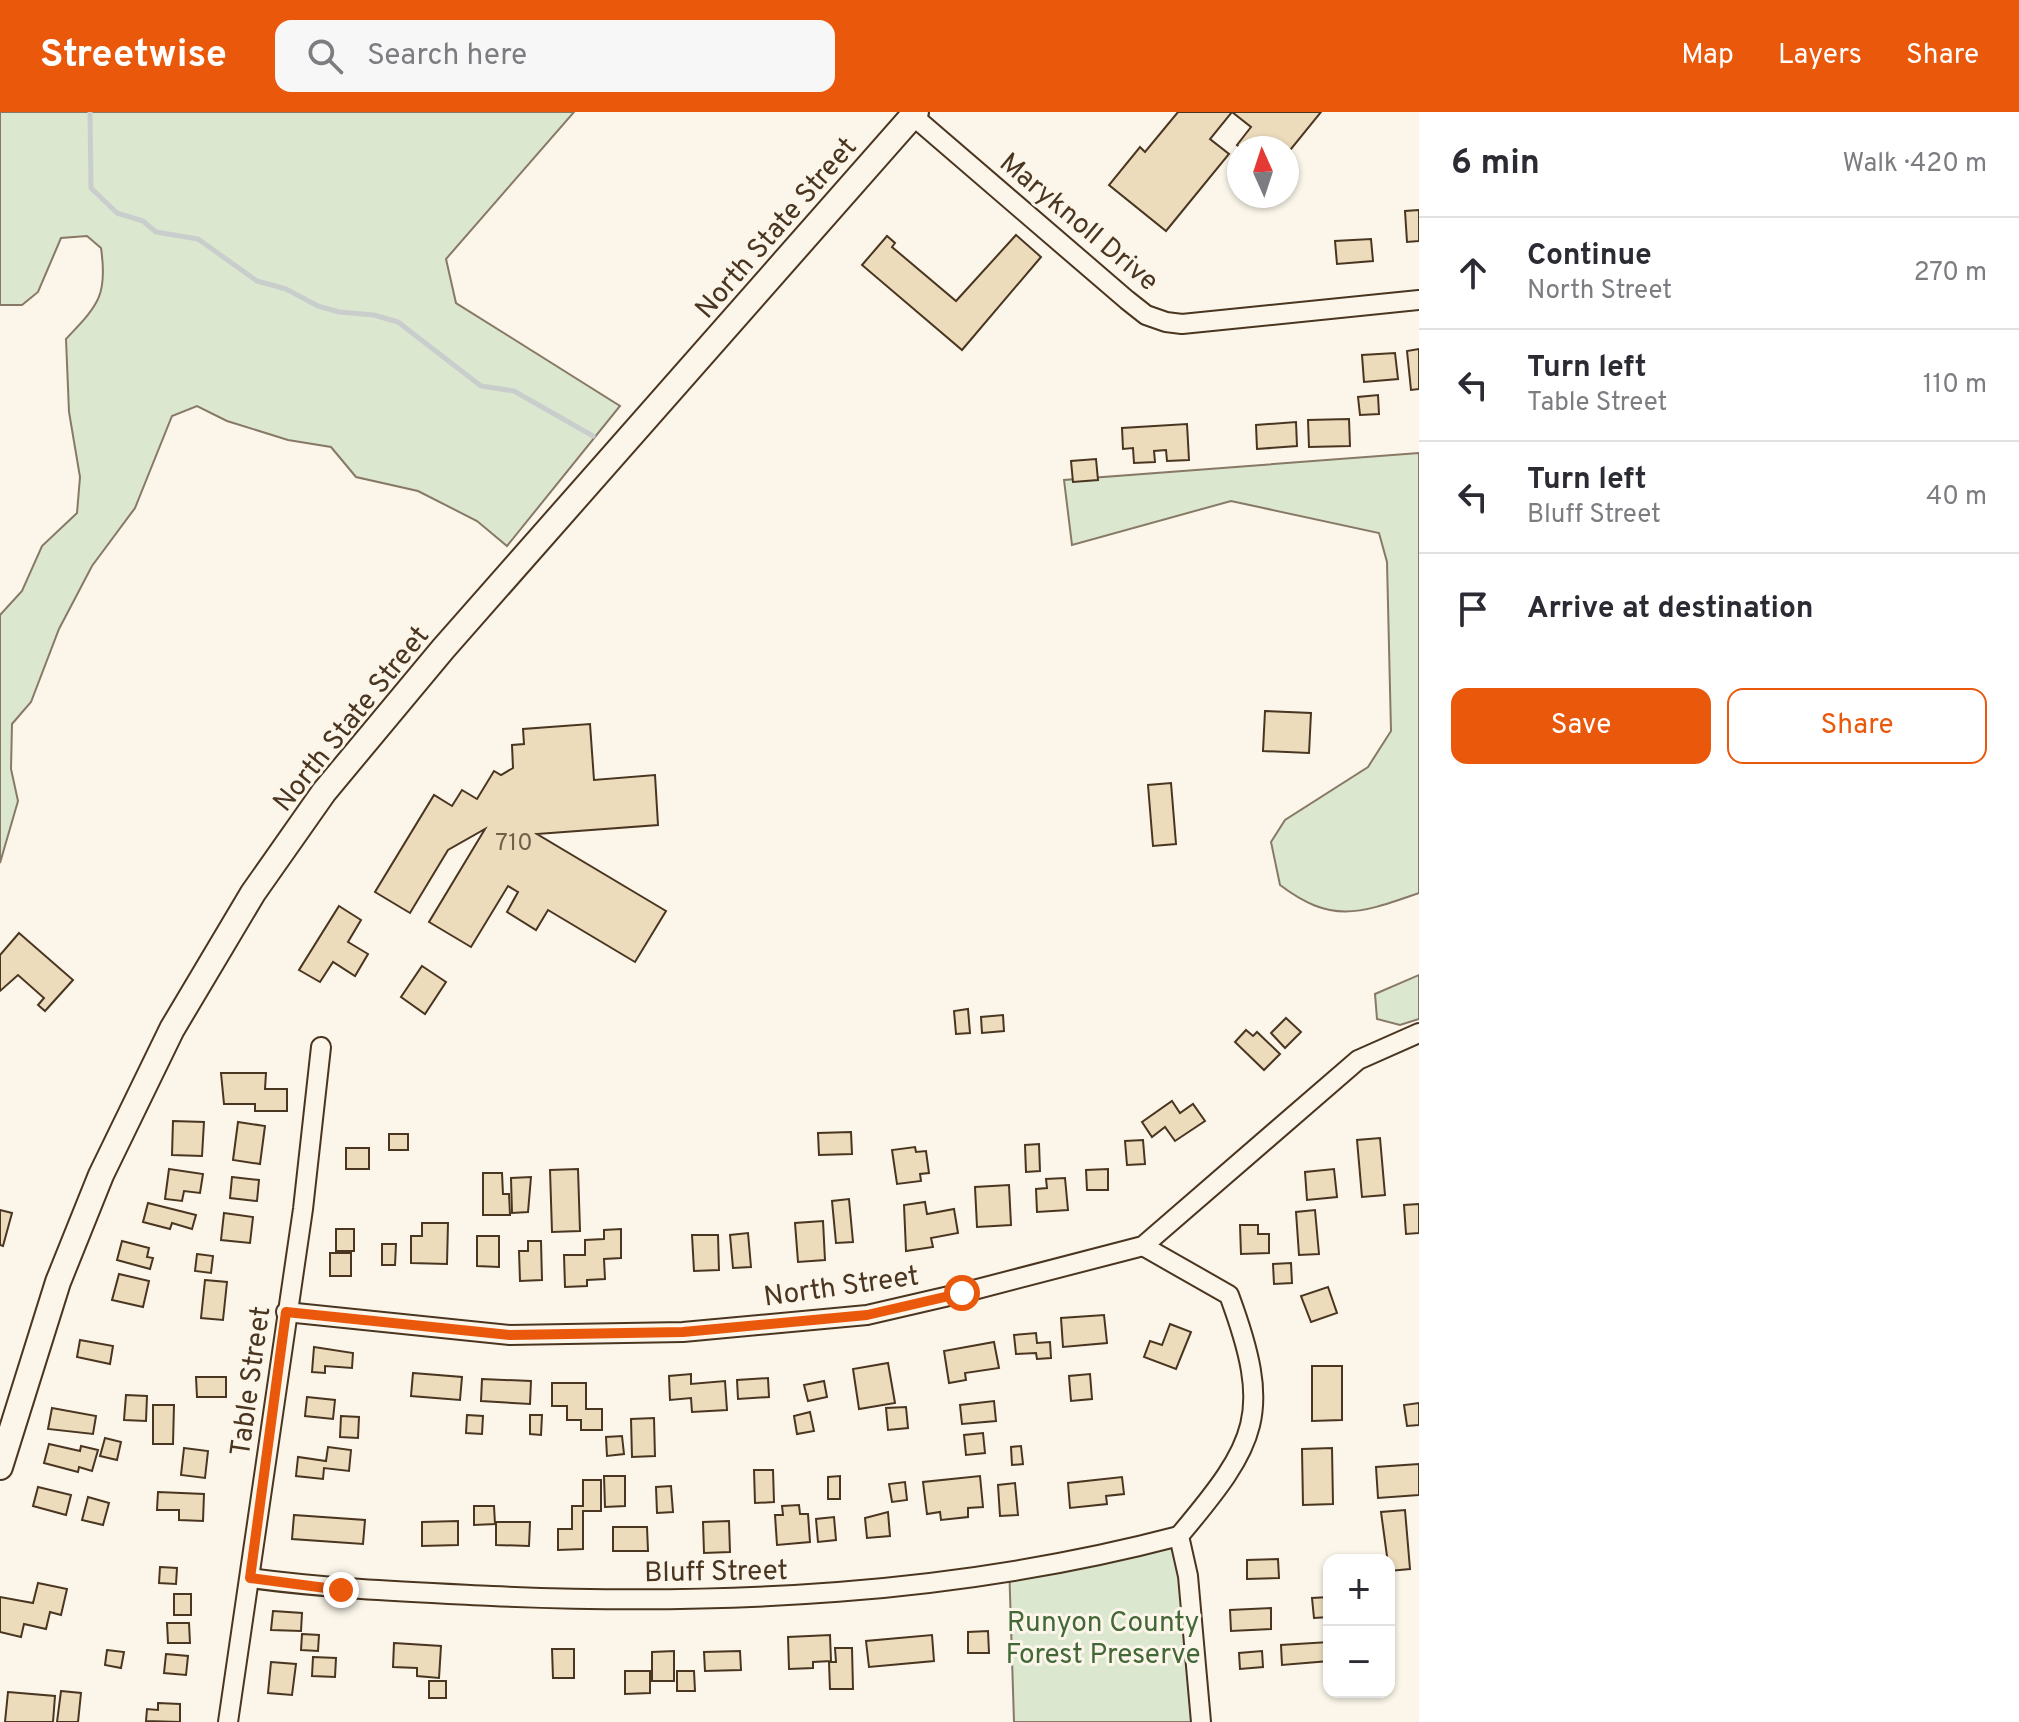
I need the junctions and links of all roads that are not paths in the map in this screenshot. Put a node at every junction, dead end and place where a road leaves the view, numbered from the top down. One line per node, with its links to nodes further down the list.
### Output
1 (914, 114): 2 (street, Maryknoll Drive); 7 (main road, North State Street)
2 (1419, 300)
3 (1419, 1033): 5 (street, North Street)
4 (321, 1047): 6 (street, Table Street)
5 (1143, 1246): 6 (street, North Street); 8 (street)
6 (286, 1312): 9 (street, Table Street)
7 (0, 1467)
8 (1179, 1536): 9 (street, Bluff Street); 11 (street)
9 (250, 1578): 10 (street, Table Street)
10 (228, 1722)
11 (1201, 1722)

